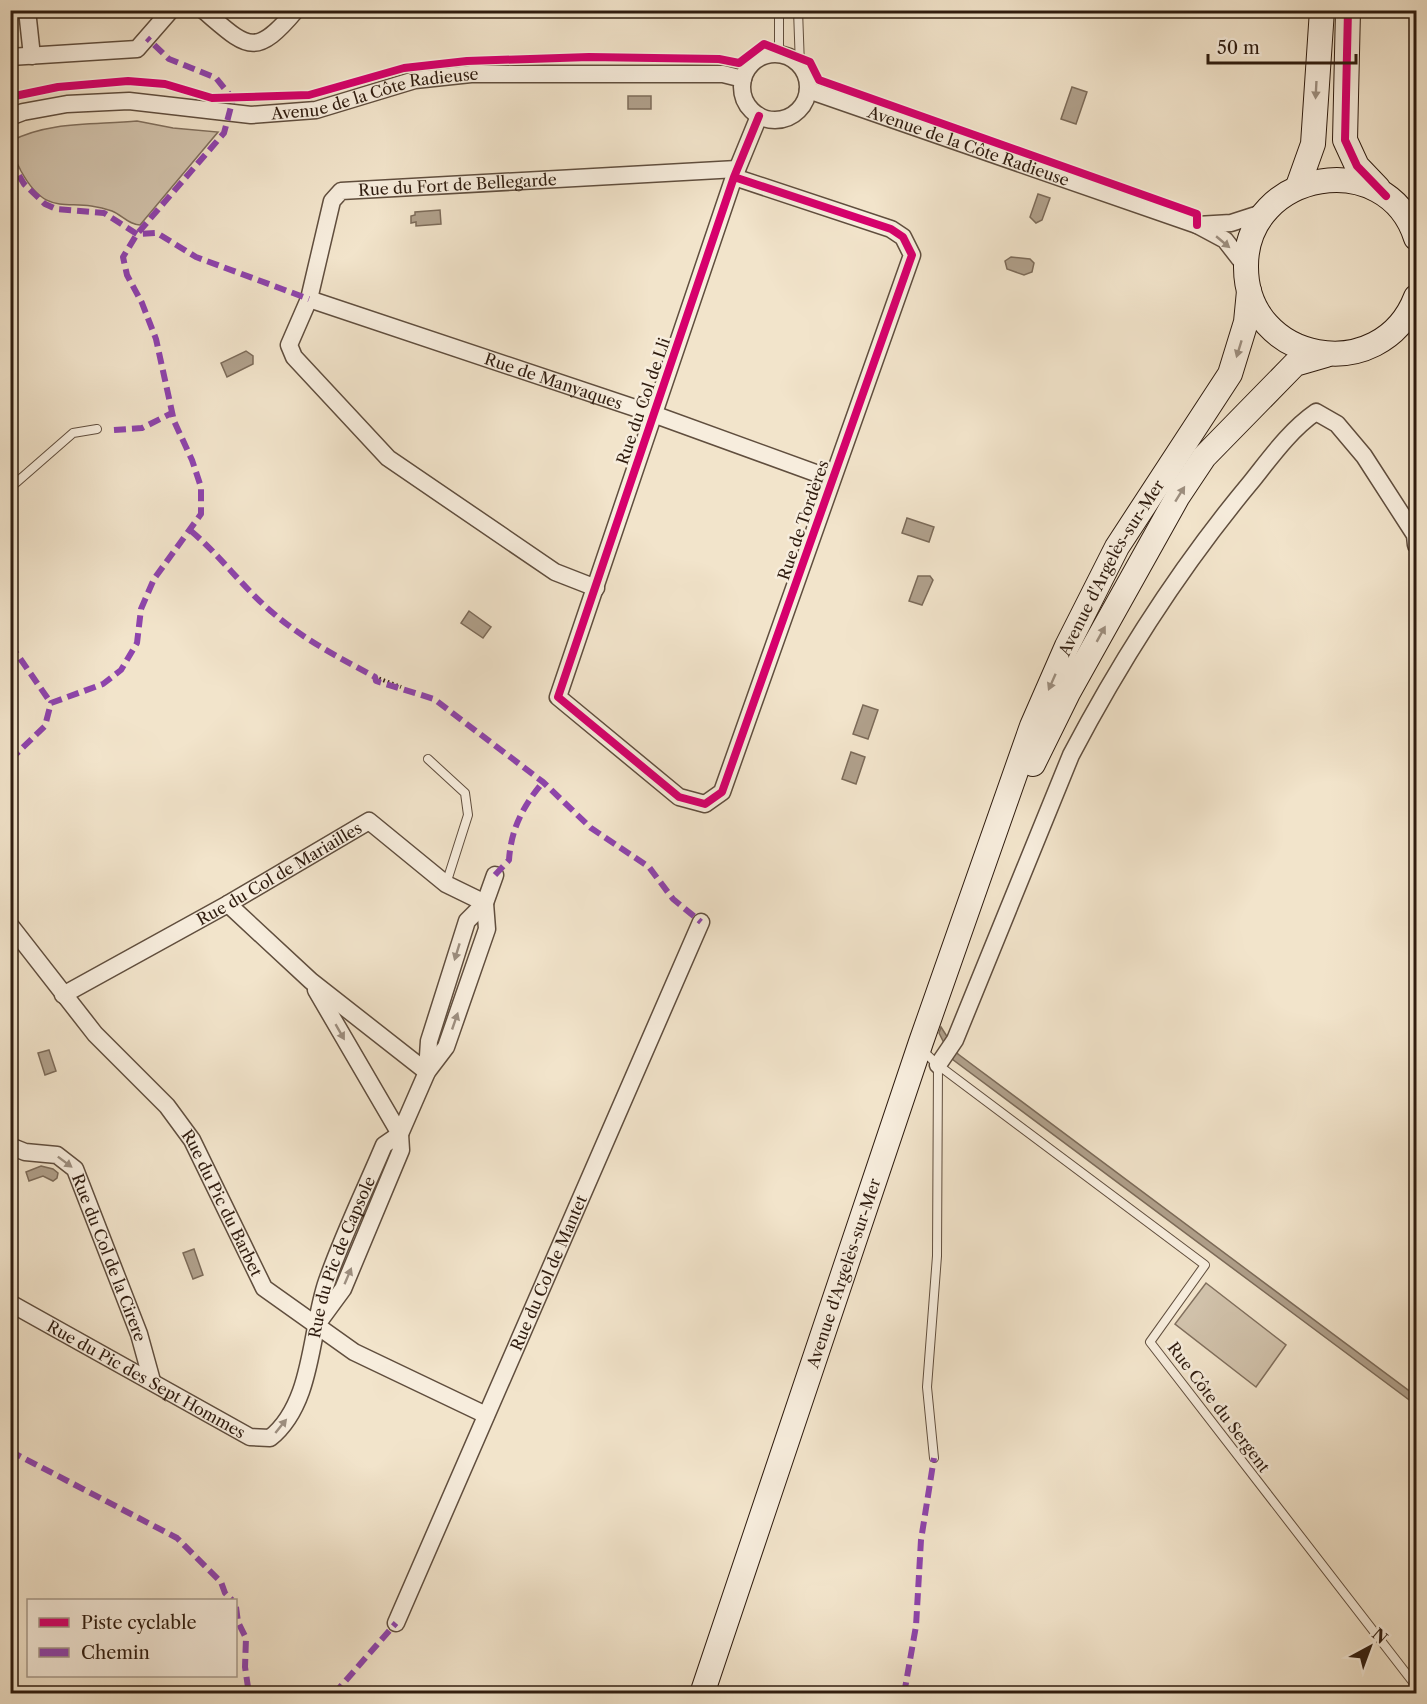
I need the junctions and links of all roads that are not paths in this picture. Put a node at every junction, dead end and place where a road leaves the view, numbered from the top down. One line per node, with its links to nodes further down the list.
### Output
1 (27, 10): 10 (street)
2 (171, 10): 10 (street)
3 (203, 10): 4 (street)
4 (296, 10)
5 (779, 10): 9 (lane)
6 (798, 10): 12 (lane)
7 (1322, 10): 18 (main road, one-way to 18)
8 (1348, 10): 19 (main road)
9 (779, 54): 12 (street); 13 (street)
10 (32, 56): 11 (street)
11 (10, 57)
12 (800, 66): 14 (street)
13 (743, 79): 15 (street); 16 (street, Avenue de la Côte Radieuse)
14 (808, 90): 15 (street); 21 (street, Avenue de la Côte Radieuse)
15 (759, 116): 17 (street, Rue du Col de Lli)
16 (10, 117)
17 (735, 173): 26 (street, Rue du Fort de Bellegarde); 30 (street, Rue du Col de Lli); 32 (street, Rue de Tordères)
18 (1298, 186): 19 (main road); 20 (main road)
19 (1386, 196): 22 (main road)
20 (1265, 212): 21 (street, Avenue de la Côte Radieuse); 23 (main road)
21 (1197, 225): 23 (street, Avenue de la Côte Radieuse, one-way to 23)
22 (1416, 238)
23 (1246, 267): 24 (main road)
24 (1249, 291): 29 (main road); 38 (main road, Avenue d'Argelès-sur-Mer, one-way to 38)
25 (1416, 297): 28 (main road)
26 (309, 299): 30 (street, Rue de Manyaques); 35 (street, Rue du Fort de Bellegarde)
27 (1416, 332): 28 (main road)
28 (1388, 337): 29 (main road)
29 (1326, 355): 38 (main road, Avenue d'Argelès-sur-Mer, one-way to 29)
30 (653, 414): 32 (street, Rue de Manyaques); 35 (street, Rue du Col de Lli)
31 (97, 429): 33 (lane)
32 (832, 479): 36 (street, Rue de Tordères)
33 (10, 488)
34 (1416, 544): 48 (street)
35 (596, 588): 36 (street, Rue du Col de Lli)
36 (558, 697)
37 (428, 759): 40 (lane)
38 (988, 855): 47 (main road, Avenue d'Argelès-sur-Mer)
39 (495, 875): 41 (street, Rue du Pic de Capsole)
40 (446, 884): 41 (street, Rue du Col de Mariailles); 42 (street, Rue du Col de Mariailles)
41 (485, 903): 49 (street, Rue du Pic de Capsole)
42 (228, 904): 45 (street); 46 (street, Rue du Col de Mariailles)
43 (700, 922): 55 (street, Rue du Col de Mantet)
44 (10, 925): 46 (street, Rue du Pic du Barbet)
45 (311, 981): 49 (street); 50 (street, one-way to 50)
46 (63, 995): 53 (street, Rue du Pic du Barbet)
47 (919, 1048): 48 (lane); 59 (main road, Avenue d'Argelès-sur-Mer)
48 (938, 1065): 56 (lane); 58 (lane, Rue Côte du Sergent)
49 (427, 1072): 50 (street, Rue du Pic de Capsole)
50 (400, 1134): 53 (street, Rue du Pic de Capsole)
51 (10, 1146): 54 (street, Rue du Col de la Cirere, one-way to 54)
52 (10, 1303): 54 (street, Rue du Pic des Sept Hommes)
53 (317, 1325): 54 (street, Rue du Pic des Sept Hommes, one-way to 53); 55 (street, Rue du Pic du Barbet)
54 (152, 1381)
55 (486, 1415): 57 (street, Rue du Col de Mantet)
56 (934, 1458)
57 (396, 1623)
58 (1416, 1686)
59 (702, 1694)

